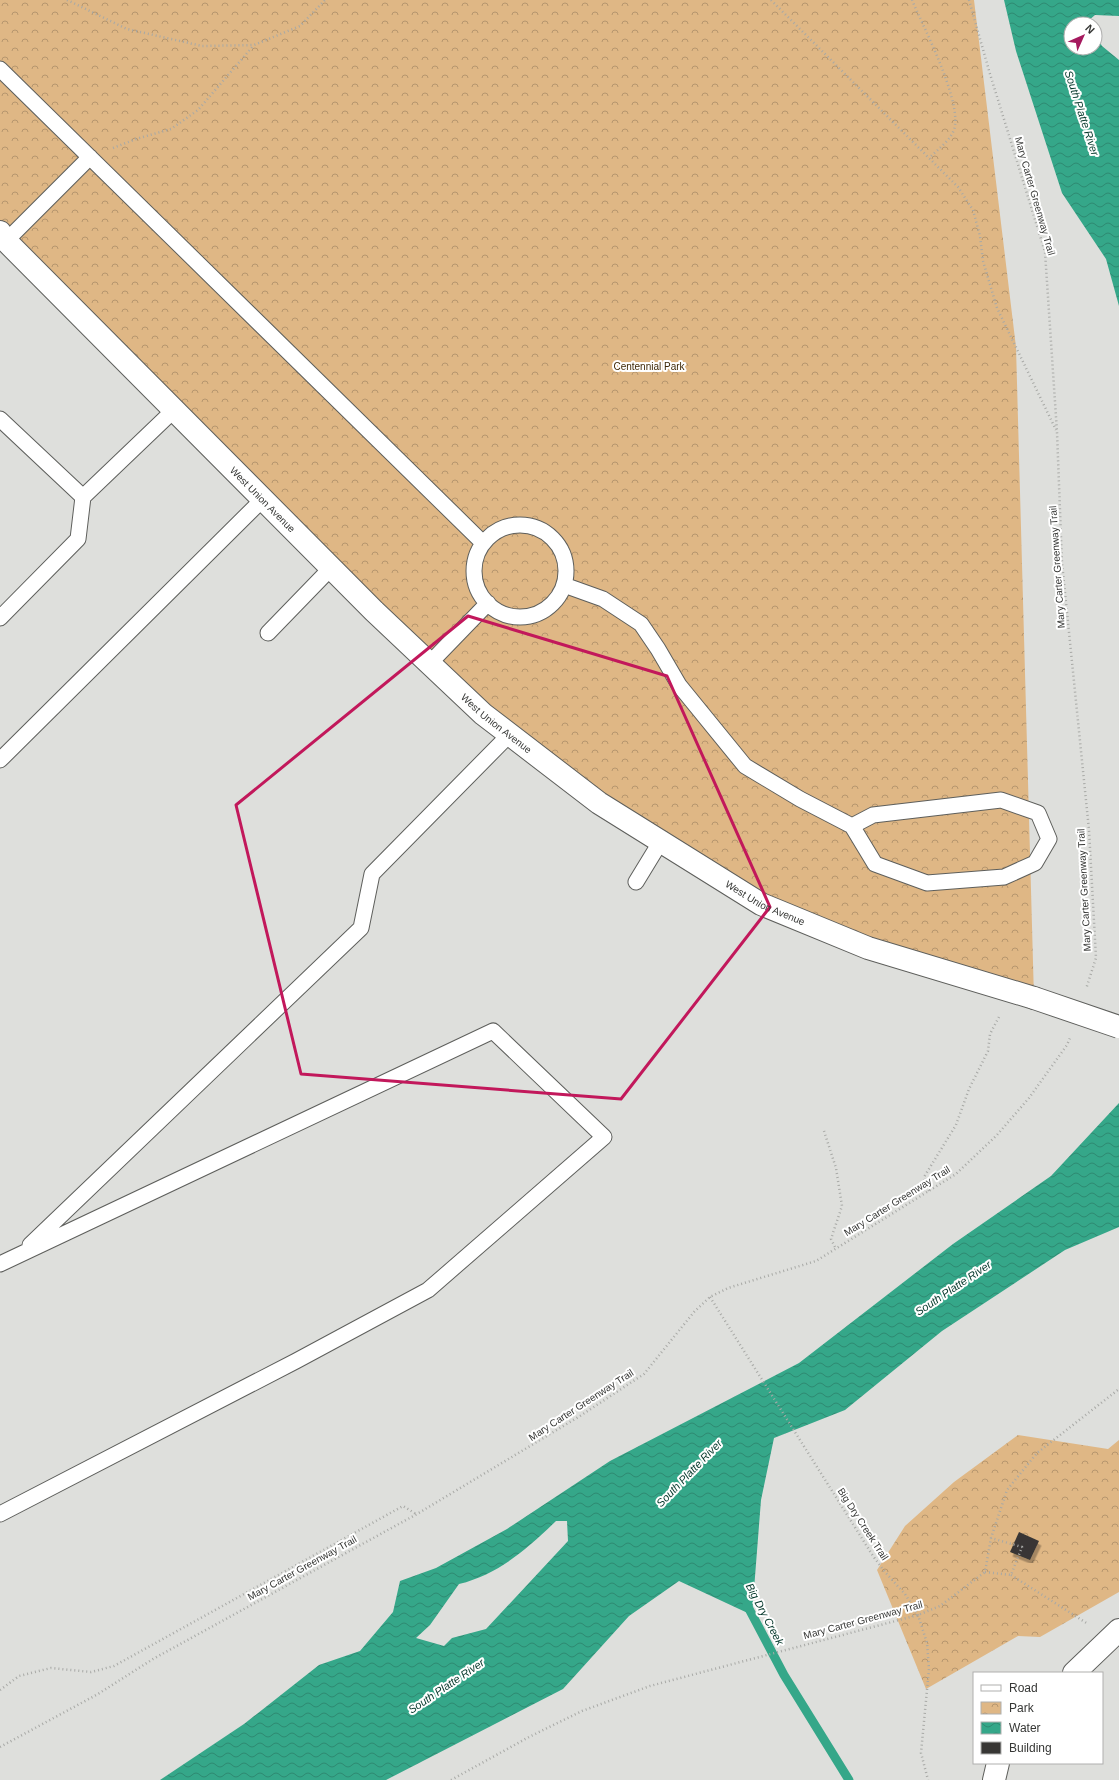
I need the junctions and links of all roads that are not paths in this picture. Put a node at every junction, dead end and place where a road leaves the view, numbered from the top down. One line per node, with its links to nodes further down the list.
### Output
1 (0, 70): 2 (lane)
2 (90, 157): 3 (lane); 8 (lane)
3 (3, 237): 4 (street, West Union Avenue)
4 (174, 410): 6 (lane); 7 (street, West Union Avenue)
5 (0, 419): 6 (lane)
6 (83, 497): 12 (lane)
7 (262, 499): 9 (street, West Union Avenue); 16 (lane)
8 (483, 543): 10 (lane); 11 (lane)
9 (331, 568): 13 (lane); 14 (street, West Union Avenue)
10 (564, 585): 11 (lane); 17 (lane)
11 (488, 603): 14 (lane)
12 (0, 618)
13 (268, 633)
14 (430, 664): 15 (street, West Union Avenue)
15 (509, 734): 18 (street, West Union Avenue); 21 (lane)
16 (0, 760)
17 (852, 826): 17 (lane)
18 (661, 841): 19 (lane); 20 (street, West Union Avenue, bridge)
19 (636, 882)
20 (1119, 1028)
21 (21, 1254): 22 (lane); 23 (lane)
22 (0, 1264)
23 (0, 1514)
24 (1115, 1634): 25 (street)
25 (1075, 1672)
26 (998, 1764): 27 (street)
27 (994, 1780)

